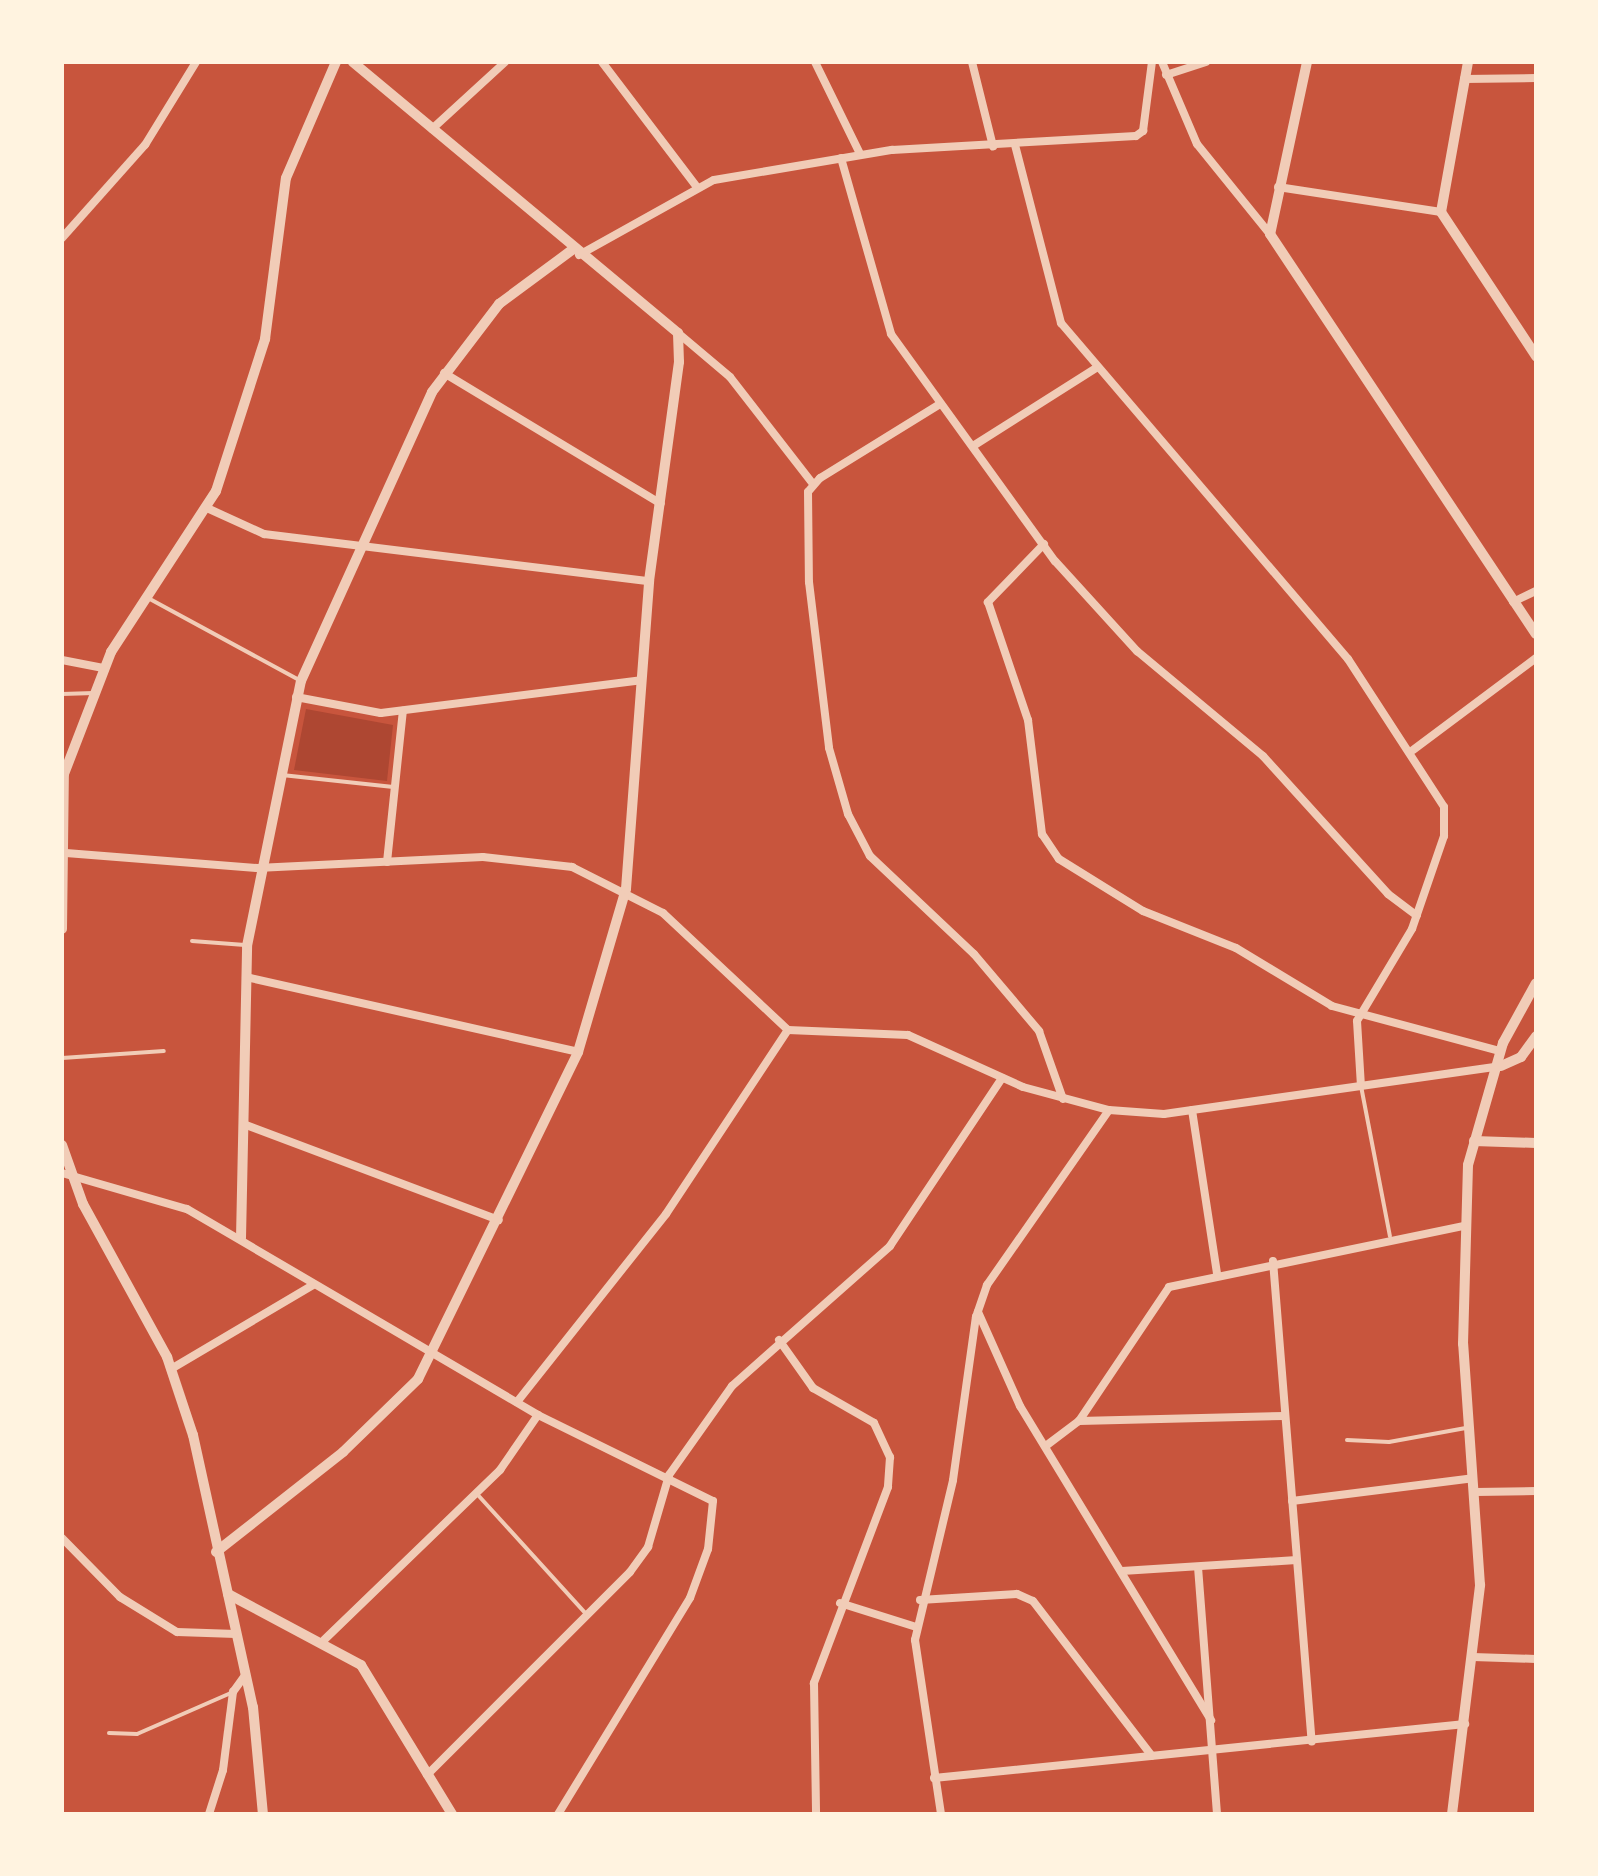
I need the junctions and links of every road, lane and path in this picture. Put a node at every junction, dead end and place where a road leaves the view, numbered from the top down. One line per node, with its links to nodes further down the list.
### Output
1 (196, 62): 25 (street)
2 (336, 62): 35 (street)
3 (353, 62): 16 (street)
4 (505, 62): 16 (street)
5 (602, 62): 21 (street)
6 (815, 62): 19 (street)
7 (972, 62): 18 (street)
8 (1152, 62): 17 (street)
9 (1162, 62): 13 (street)
10 (1206, 62): 13 (street)
11 (1307, 62): 22 (street)
12 (1468, 62): 15 (street)
13 (1166, 75): 24 (street)
14 (1536, 78): 15 (street)
15 (1464, 79): 23 (street)
16 (432, 129): 26 (street)
17 (1015, 145): 18 (street); 29 (street)
18 (993, 146): 19 (street)
19 (860, 154): 20 (street)
20 (841, 158): 21 (street); 31 (street)
21 (696, 186): 26 (street)
22 (1278, 187): 23 (street); 24 (street)
23 (1441, 212): 28 (street)
24 (1270, 234): 41 (street)
25 (62, 238)
26 (575, 252): 27 (street); 30 (street)
27 (678, 333): 33 (street); 34 (street)
28 (1535, 348)
29 (1096, 368): 32 (street); 52 (street)
30 (444, 373): 34 (street); 37 (street)
31 (940, 404): 32 (street); 33 (street)
32 (973, 446): 36 (street)
33 (813, 484): 76 (street)
34 (661, 504): 38 (street)
35 (207, 508): 37 (street); 40 (street)
36 (1044, 544): 60 (street); 66 (street)
37 (360, 549): 38 (street); 47 (street)
38 (649, 581): 46 (street)
39 (1536, 591): 41 (street)
40 (146, 597): 45 (street); 47 (lane)
41 (1513, 602): 42 (street)
42 (1536, 634)
43 (1536, 658): 52 (street)
44 (62, 660): 45 (street)
45 (103, 668): 48 (street)
46 (641, 680): 51 (street); 58 (street)
47 (301, 681): 50 (street)
48 (94, 693): 49 (lane); 55 (street)
49 (62, 694)
50 (296, 697): 51 (street); 53 (street)
51 (403, 711): 54 (street)
52 (1413, 750): 60 (street)
53 (278, 775): 54 (lane); 57 (street)
54 (395, 787): 56 (street)
55 (66, 853): 57 (street); 59 (street)
56 (387, 862): 57 (street); 58 (street)
57 (257, 868): 63 (street)
58 (626, 889): 67 (street); 71 (street)
59 (63, 914): 61 (street)
60 (1417, 916): 66 (street)
61 (62, 929)
62 (192, 941): 63 (lane)
63 (247, 946): 64 (street)
64 (246, 977): 71 (street); 79 (street)
65 (1536, 983): 70 (street)
66 (1360, 1014): 70 (street); 75 (street)
67 (788, 1030): 74 (street); 95 (street)
68 (1536, 1036): 73 (street)
69 (164, 1051): 72 (lane)
70 (1500, 1051): 73 (street)
71 (578, 1052): 84 (street)
72 (62, 1058)
73 (1501, 1066): 75 (street); 80 (street)
74 (1002, 1078): 76 (street); 92 (street)
75 (1361, 1086): 78 (street); 86 (lane)
76 (1063, 1099): 77 (street)
77 (1109, 1110): 78 (street); 91 (street)
78 (1192, 1110): 89 (street)
79 (246, 1125): 84 (street); 87 (street)
80 (1474, 1141): 81 (street); 85 (street)
81 (1536, 1143)
82 (62, 1145): 83 (street)
83 (67, 1175): 87 (street); 94 (street)
84 (499, 1220): 93 (street)
85 (1463, 1226): 86 (street); 99 (street)
86 (1390, 1236): 88 (street)
87 (241, 1238): 90 (street)
88 (1273, 1261): 89 (street); 97 (street)
89 (1217, 1274): 98 (street)
90 (313, 1285): 93 (street); 94 (street)
91 (977, 1311): 101 (street); 114 (street)
92 (779, 1340): 102 (street); 115 (street)
93 (433, 1354): 95 (street); 109 (street)
94 (171, 1369): 109 (street)
95 (517, 1402): 96 (street)
96 (538, 1415): 102 (street); 106 (street)
97 (1284, 1416): 98 (street); 107 (street)
98 (1079, 1421): 101 (street)
99 (1469, 1427): 100 (lane); 103 (street)
100 (1347, 1440)
101 (1047, 1445): 112 (street)
102 (669, 1475): 116 (street); 135 (street)
103 (1473, 1478): 105 (street); 107 (street)
104 (1536, 1491): 105 (street)
105 (1476, 1492): 120 (street)
106 (477, 1494): 116 (lane); 119 (street)
107 (1292, 1501): 110 (street)
108 (62, 1538): 118 (street)
109 (216, 1552): 113 (street)
110 (1297, 1560): 111 (street); 127 (street)
111 (1198, 1567): 112 (street); 124 (street)
112 (1122, 1571): 124 (street)
113 (228, 1594): 118 (street); 119 (street)
114 (920, 1600): 117 (street); 129 (street)
115 (840, 1603): 117 (street); 136 (street)
116 (588, 1617): 130 (street)
117 (916, 1627): 131 (street)
118 (236, 1634): 122 (street)
119 (324, 1640): 130 (street)
120 (1473, 1657): 121 (street); 125 (street)
121 (1536, 1659)
122 (246, 1674): 123 (street); 133 (street)
123 (233, 1692): 126 (lane); 132 (street)
124 (1211, 1720): 128 (street)
125 (1465, 1724): 127 (street); 139 (street)
126 (109, 1733)
127 (1312, 1741): 128 (street)
128 (1213, 1750): 129 (street); 138 (street)
129 (1152, 1756): 131 (street)
130 (427, 1775): 134 (street)
131 (934, 1778): 137 (street)
132 (209, 1814)
133 (263, 1814)
134 (452, 1814)
135 (558, 1814)
136 (816, 1814)
137 (941, 1814)
138 (1217, 1814)
139 (1452, 1814)

